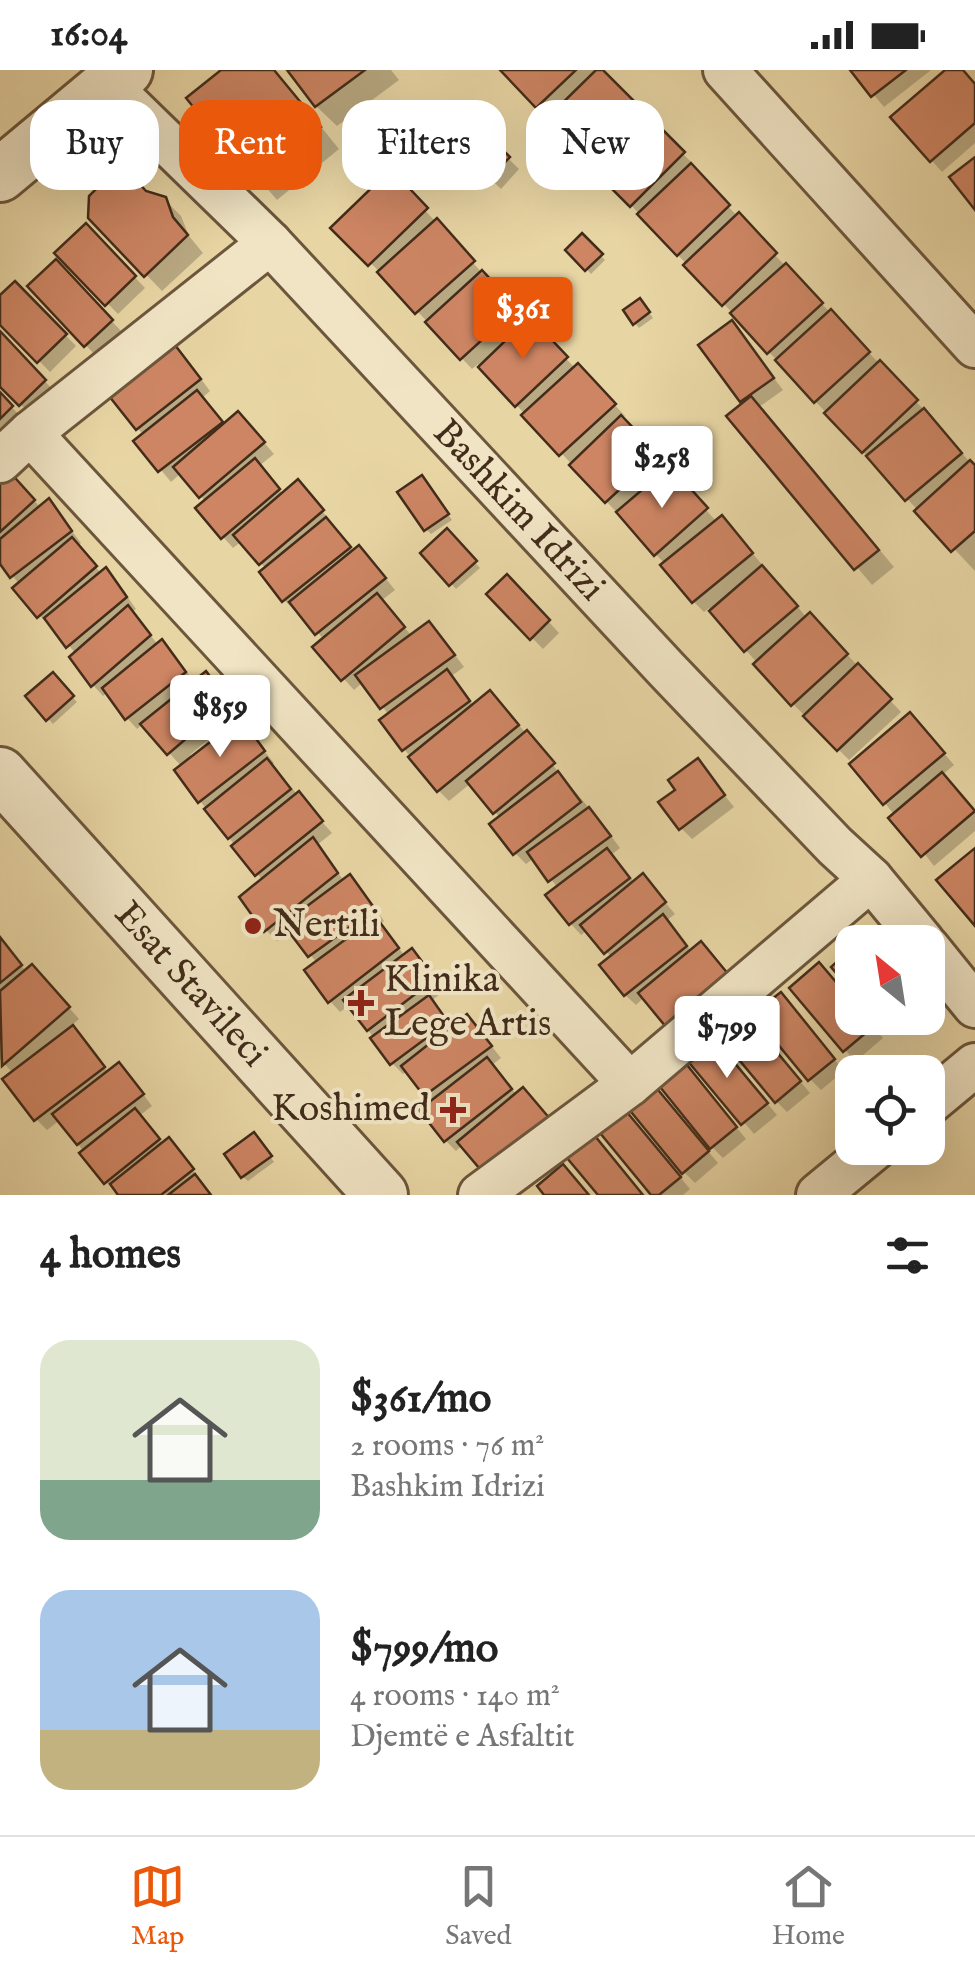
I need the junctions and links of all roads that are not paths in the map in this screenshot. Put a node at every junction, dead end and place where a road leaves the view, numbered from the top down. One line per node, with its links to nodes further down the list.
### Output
1 (725, 70): 5 (street)
2 (117, 77): 3 (street); 4 (street, Bashkim Idrizi)
3 (0, 175)
4 (270, 243): 6 (street); 8 (street, Bashkim Idrizi)
5 (975, 346)
6 (15, 446): 13 (street)
7 (0, 774): 16 (street, Esat Stavileci)
8 (871, 879): 9 (street, Bashkim Idrizi); 13 (street)
9 (909, 925)
10 (945, 969): 11 (street, Bashkim Idrizi)
11 (975, 1006)
12 (971, 1076): 14 (street)
13 (630, 1084): 17 (street)
14 (945, 1093)
15 (854, 1165): 18 (street)
16 (380, 1195)
17 (480, 1195)
18 (818, 1195)

